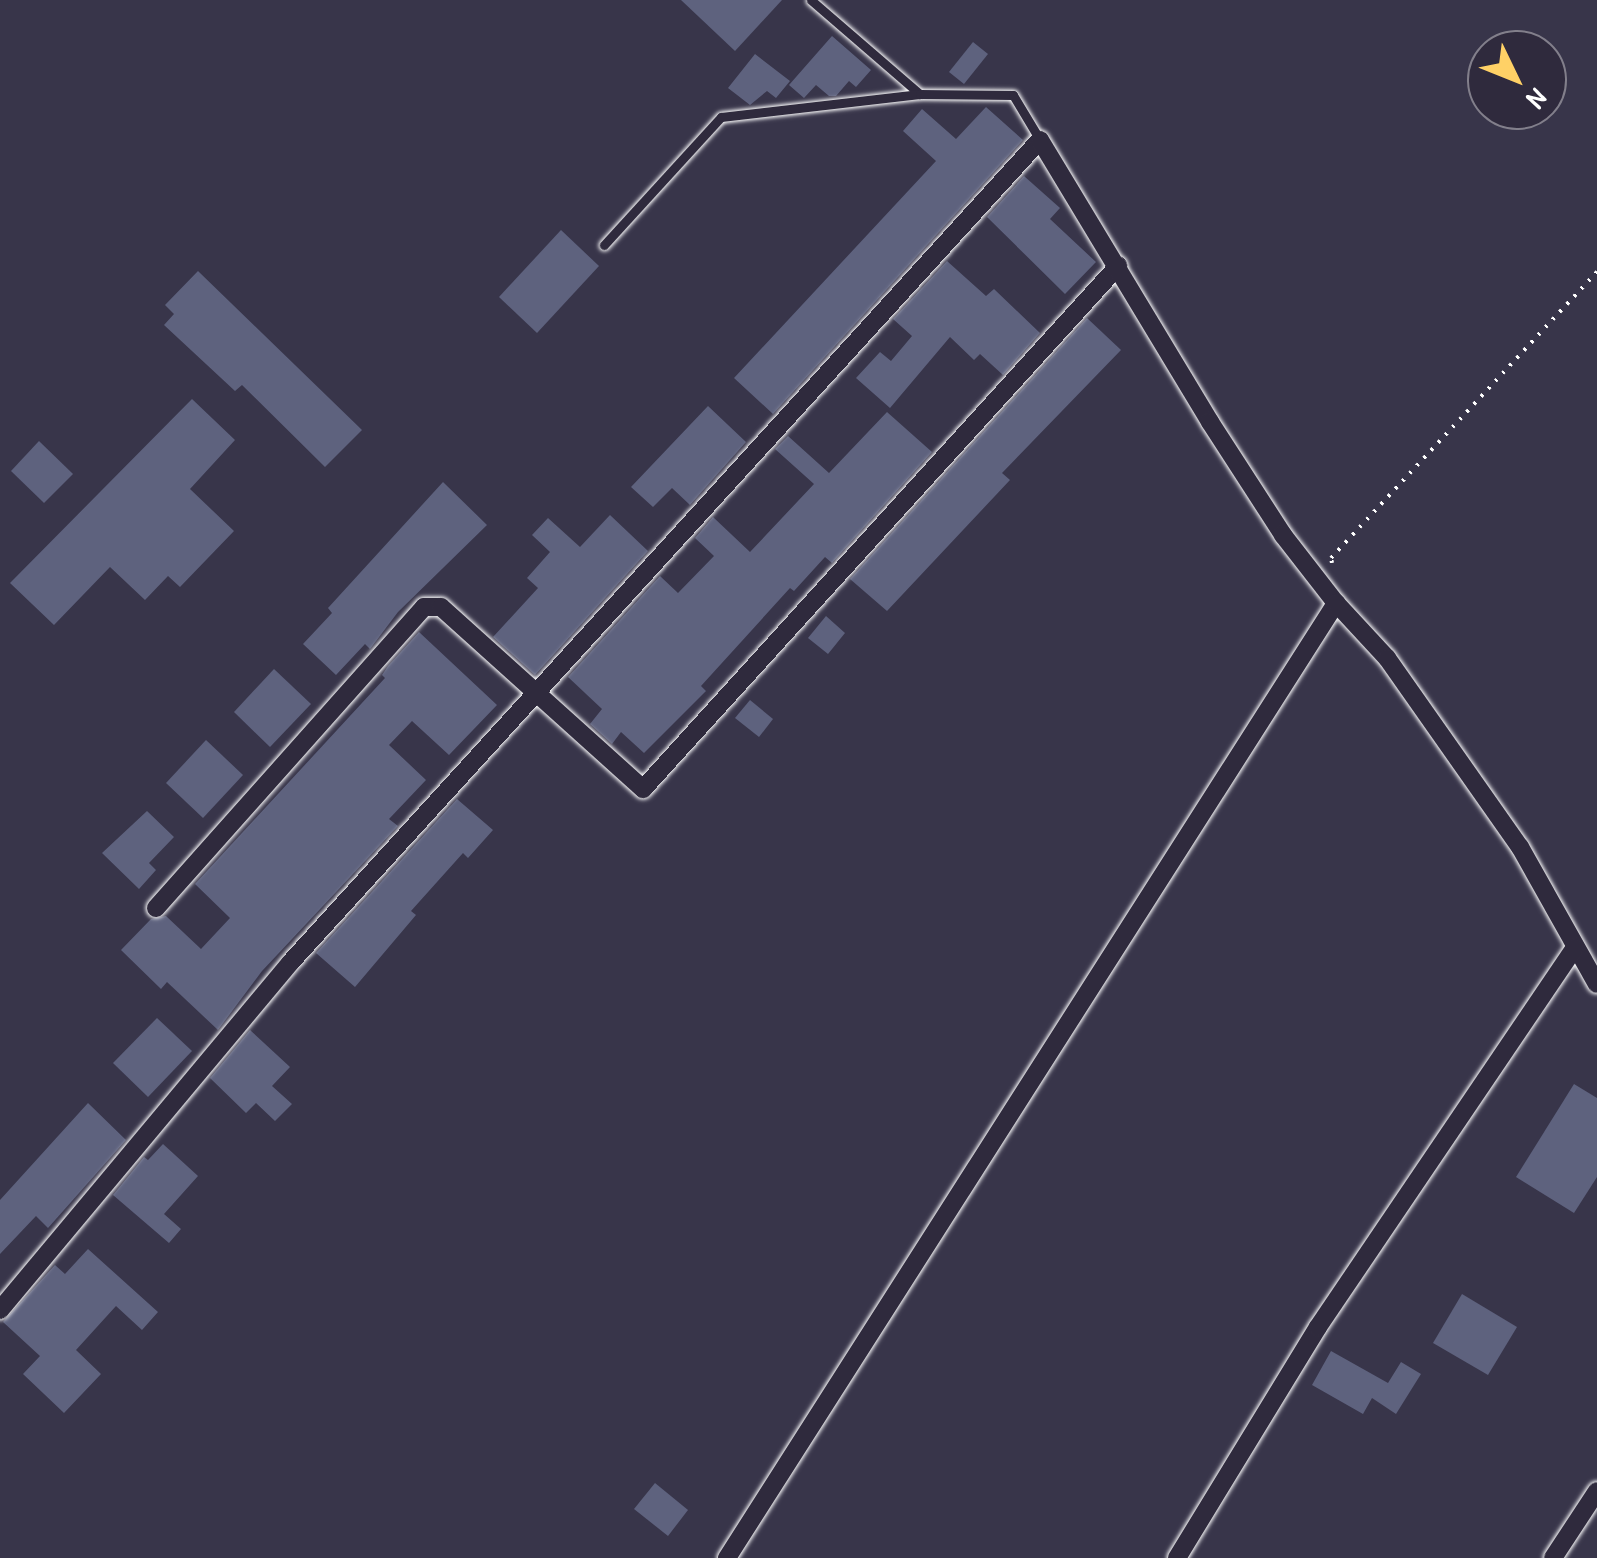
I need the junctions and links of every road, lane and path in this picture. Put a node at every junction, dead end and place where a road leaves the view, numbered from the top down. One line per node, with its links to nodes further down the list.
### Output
1 (812, 0): 2 (lane)
2 (920, 94): 3 (lane); 4 (lane)
3 (1040, 140): 5 (street); 8 (street)
4 (604, 244)
5 (1118, 266): 7 (street); 8 (street)
6 (1597, 272): 7 (path)
7 (1336, 602): 10 (street); 14 (street)
8 (535, 694): 9 (street); 12 (street)
9 (156, 908)
10 (1575, 948): 11 (street); 15 (street)
11 (1597, 984)
12 (0, 1310)
13 (1597, 1491): 16 (street)
14 (727, 1558)
15 (1177, 1558)
16 (1553, 1558)

